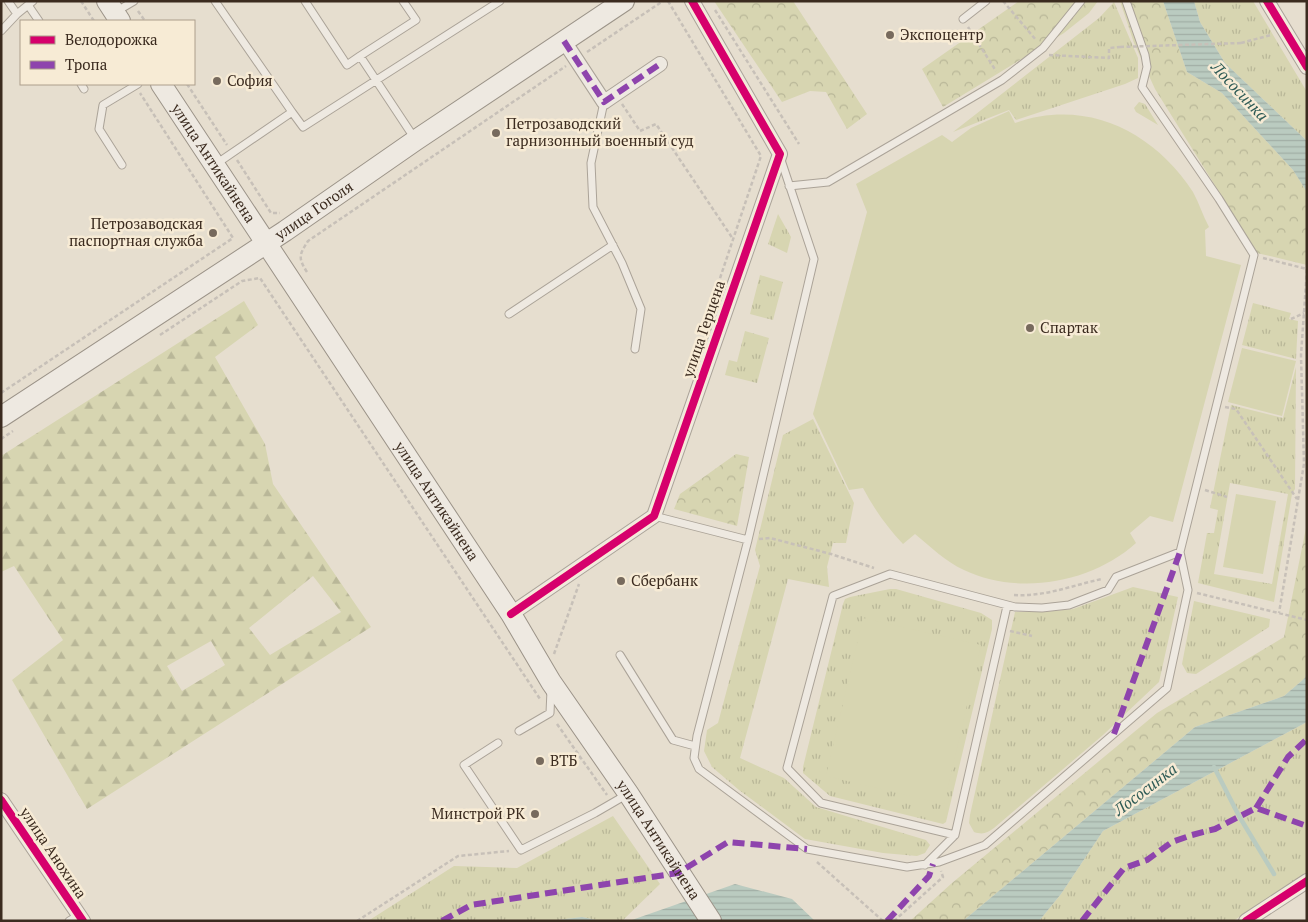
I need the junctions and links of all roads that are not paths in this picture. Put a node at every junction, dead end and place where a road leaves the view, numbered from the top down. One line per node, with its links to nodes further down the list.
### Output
1 (8, 1): 15 (lane)
2 (134, 1): 14 (lane)
3 (214, 1): 27 (lane)
4 (304, 1): 20 (lane)
5 (403, 1): 20 (lane)
6 (500, 1): 23 (lane)
7 (624, 1): 19 (main road, улица Гоголя)
8 (692, 1): 29 (street)
9 (986, 1): 16 (lane)
10 (1081, 1): 32 (lane)
11 (1126, 1): 40 (lane)
12 (1267, 1): 22 (street)
13 (30, 3): 15 (lane); 17 (lane)
14 (114, 12)
15 (17, 14): 18 (lane)
16 (963, 19)
17 (38, 20)
18 (1, 31)
19 (564, 41): 26 (street); 28 (main road, улица Гоголя)
20 (360, 56): 23 (lane)
21 (660, 64): 26 (street)
22 (1307, 67)
23 (377, 81): 27 (lane); 28 (lane)
24 (135, 85): 30 (lane)
25 (162, 85): 31 (main road, улица Антикайнена)
26 (604, 102): 34 (lane)
27 (292, 112): 31 (lane)
28 (416, 140): 33 (main road, улица Гоголя)
29 (780, 154): 32 (lane); 38 (street, улица Герцена)
30 (122, 165)
31 (214, 165): 33 (main road, улица Антикайнена)
32 (789, 186): 39 (lane)
33 (266, 243): 37 (main road, улица Гоголя); 42 (main road, улица Антикайнена)
34 (613, 245): 35 (lane); 36 (lane)
35 (509, 314)
36 (635, 349)
37 (1, 417)
38 (654, 516): 39 (lane); 42 (street)
39 (748, 540): 47 (lane)
40 (1180, 552): 41 (lane); 51 (lane)
41 (1007, 606): 50 (lane); 50 (lane)
42 (511, 614): 44 (main road, улица Антикайнена)
43 (620, 655): 47 (lane)
44 (551, 682): 45 (lane); 48 (main road, улица Антикайнена)
45 (519, 731)
46 (498, 742): 48 (lane)
47 (695, 746): 51 (lane)
48 (620, 798): 54 (main road, улица Антикайнена)
49 (1, 800): 53 (street, улица Анохина)
50 (955, 835): 51 (lane)
51 (925, 866)
52 (1307, 881): 55 (street)
53 (77, 919)
54 (711, 921)
55 (1246, 921)

